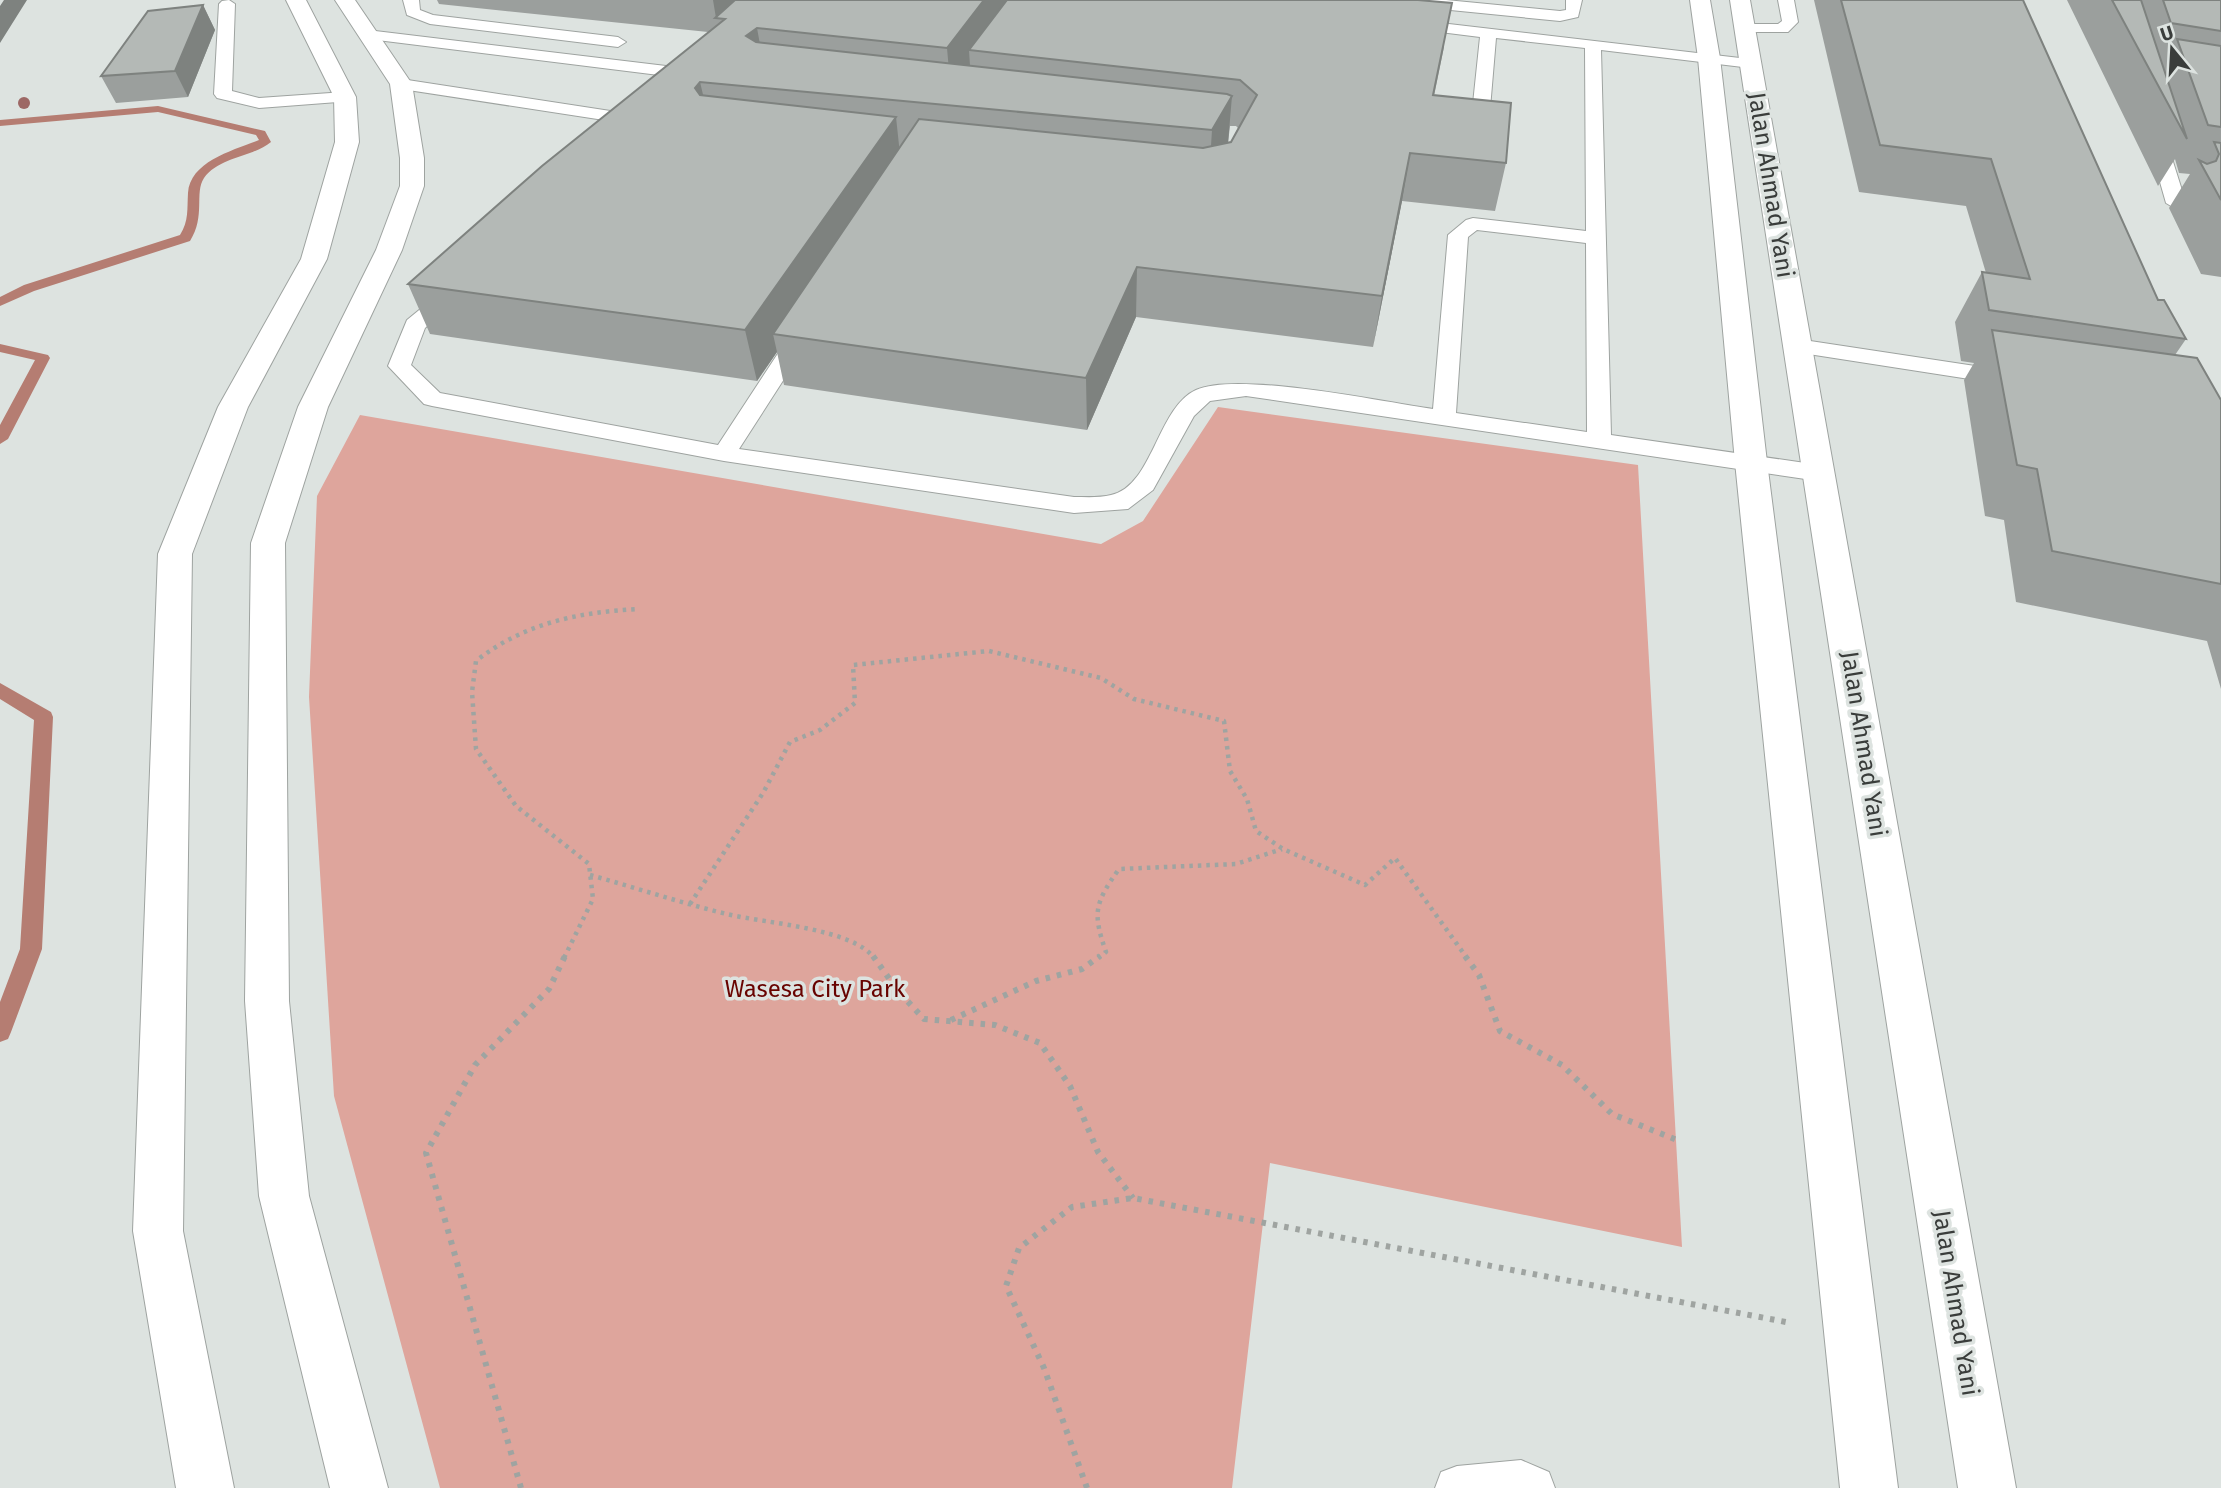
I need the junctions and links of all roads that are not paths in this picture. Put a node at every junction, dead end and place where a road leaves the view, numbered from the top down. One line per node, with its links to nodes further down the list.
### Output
1 (296, 0): 21 (street)
2 (345, 0): 12 (street)
3 (411, 0): 13 (lane)
4 (1400, 0): 5 (lane)
5 (1574, 0)
6 (1700, 0): 16 (street, Jalan Ahmad Yani)
7 (1786, 0): 10 (lane)
8 (227, 4): 21 (lane)
9 (1392, 23): 11 (lane)
10 (1745, 31): 16 (lane); 30 (street, Jalan Ahmad Yani)
11 (1488, 34): 14 (lane); 22 (lane)
12 (367, 35): 17 (lane); 18 (street)
13 (618, 42)
14 (1593, 44): 16 (lane); 27 (lane)
15 (710, 56): 17 (lane)
16 (1709, 58): 35 (street, Jalan Ahmad Yani)
17 (691, 74): 19 (lane)
18 (401, 84): 23 (lane); 38 (street)
19 (674, 93)
20 (2149, 113): 24 (lane)
21 (346, 118): 37 (street)
22 (1479, 132)
23 (627, 139)
24 (2169, 179): 25 (lane); 26 (lane)
25 (2195, 183)
26 (2176, 203)
27 (1596, 238): 32 (lane); 33 (lane)
28 (465, 281): 34 (lane)
29 (813, 317): 34 (lane)
30 (1797, 346): 31 (lane); 36 (street, Jalan Ahmad Yani)
31 (2035, 382)
32 (1444, 417): 33 (lane); 34 (lane)
33 (1599, 440): 35 (lane)
34 (724, 454)
35 (1751, 462): 36 (lane); 41 (street, Jalan Ahmad Yani)
36 (1819, 473): 42 (street, Jalan Ahmad Yani)
37 (205, 1488)
38 (359, 1488)
39 (1457, 1488): 40 (lane)
40 (1533, 1488)
41 (1870, 1488)
42 (1987, 1488)

